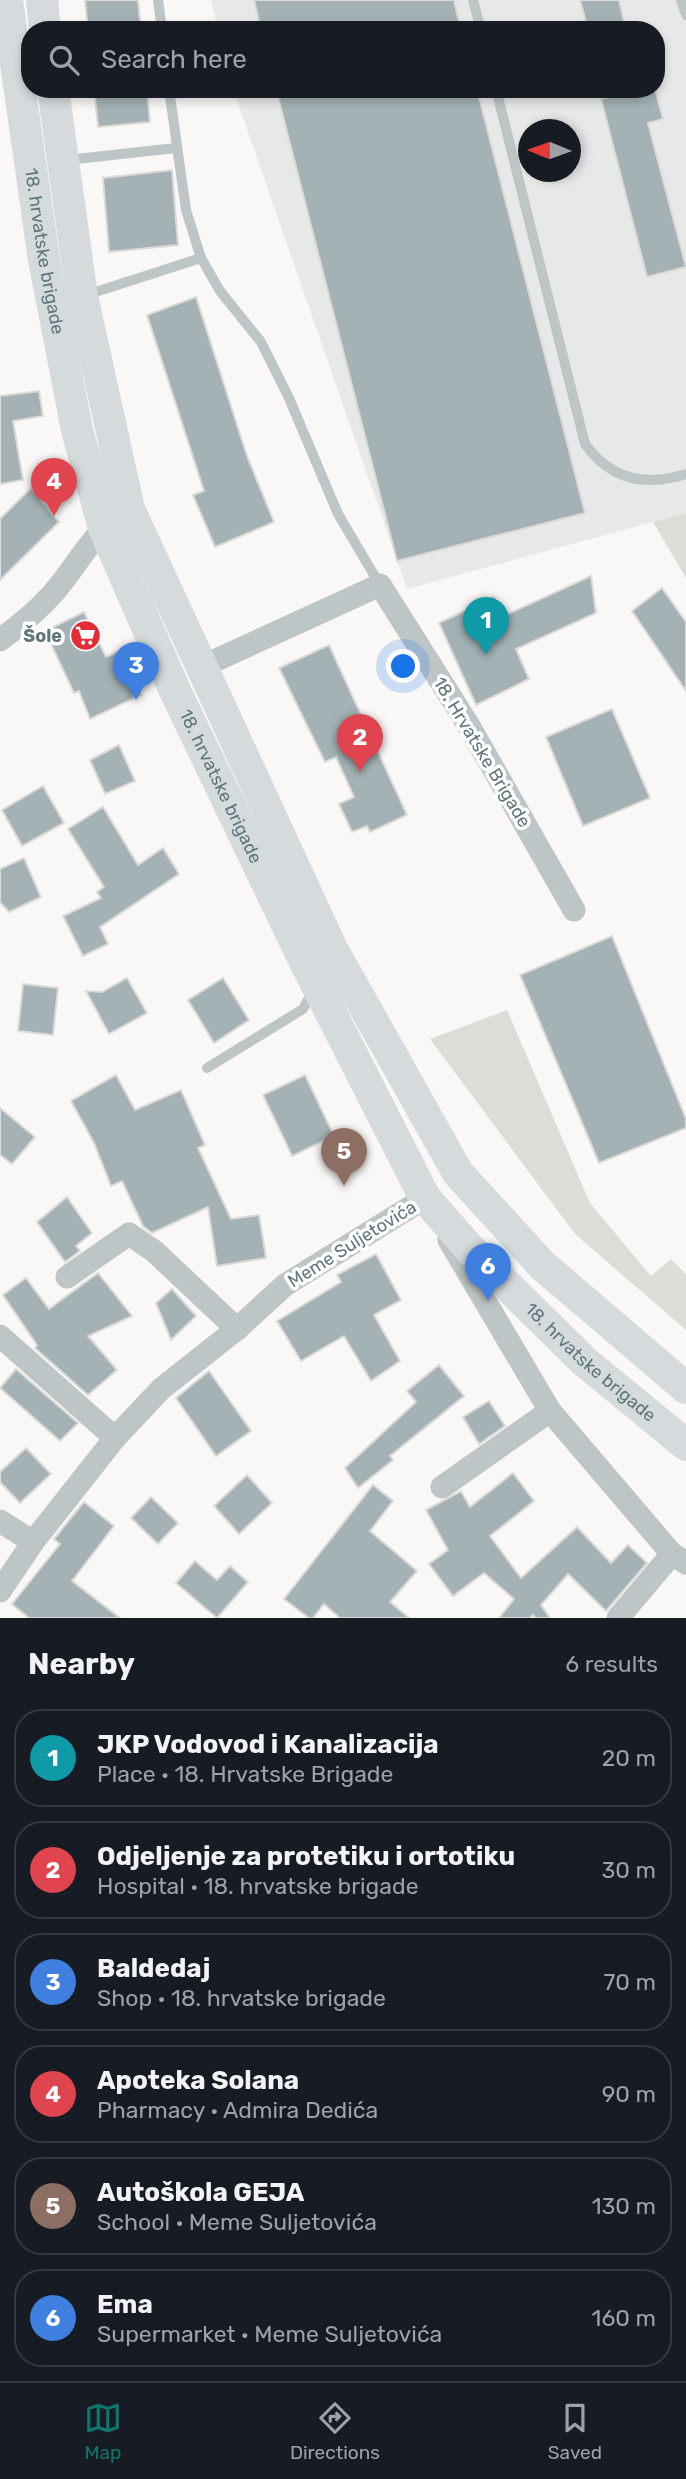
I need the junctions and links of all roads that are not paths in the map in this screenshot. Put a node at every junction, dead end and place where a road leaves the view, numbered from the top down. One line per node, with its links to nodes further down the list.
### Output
1 (7, 0): 10 (main road, 18. hrvatske brigade)
2 (42, 0): 7 (main road)
3 (159, 0): 8 (lane)
4 (473, 0): 9 (lane)
5 (681, 0): 6 (lane)
6 (686, 15)
7 (44, 21)
8 (161, 21)
9 (479, 21)
10 (21, 96)
11 (21, 98): 21 (main road, 18. hrvatske brigade)
12 (53, 98): 16 (main road, 18. hrvatske brigade)
13 (170, 98): 15 (lane)
14 (498, 98): 19 (lane)
15 (176, 148): 16 (lane); 17 (lane)
16 (62, 161): 18 (main road, 18. hrvatske brigade)
17 (201, 258): 18 (lane); 22 (lane)
18 (82, 296): 20 (main road, 18. hrvatske brigade)
19 (686, 474)
20 (129, 509): 21 (street); 24 (main road, 18. hrvatske brigade)
21 (104, 527): 23 (street); 26 (main road, 18. hrvatske brigade)
22 (380, 585): 24 (street); 25 (street, 18. Hrvatske Brigade)
23 (0, 640)
24 (201, 667): 32 (main road, 18. hrvatske brigade)
25 (574, 910)
26 (316, 982): 27 (lane); 28 (main road, 18. hrvatske brigade)
27 (207, 1068)
28 (425, 1198): 30 (street, Meme Suljetovića); 33 (street, Meme Suljetovića); 35 (main road, 18. hrvatske brigade)
29 (67, 1277): 30 (street)
30 (237, 1329): 34 (street, Meme Suljetovića)
31 (0, 1336): 34 (street)
32 (686, 1388)
33 (550, 1411): 36 (street); 39 (street, Meme Suljetovića)
34 (115, 1438): 38 (street, Meme Suljetovića)
35 (686, 1445)
36 (442, 1488)
37 (0, 1521): 38 (street)
38 (33, 1542): 40 (street, Meme Suljetovića)
39 (679, 1559): 41 (street, Meme Suljetovića)
40 (0, 1591)
41 (618, 1618)

